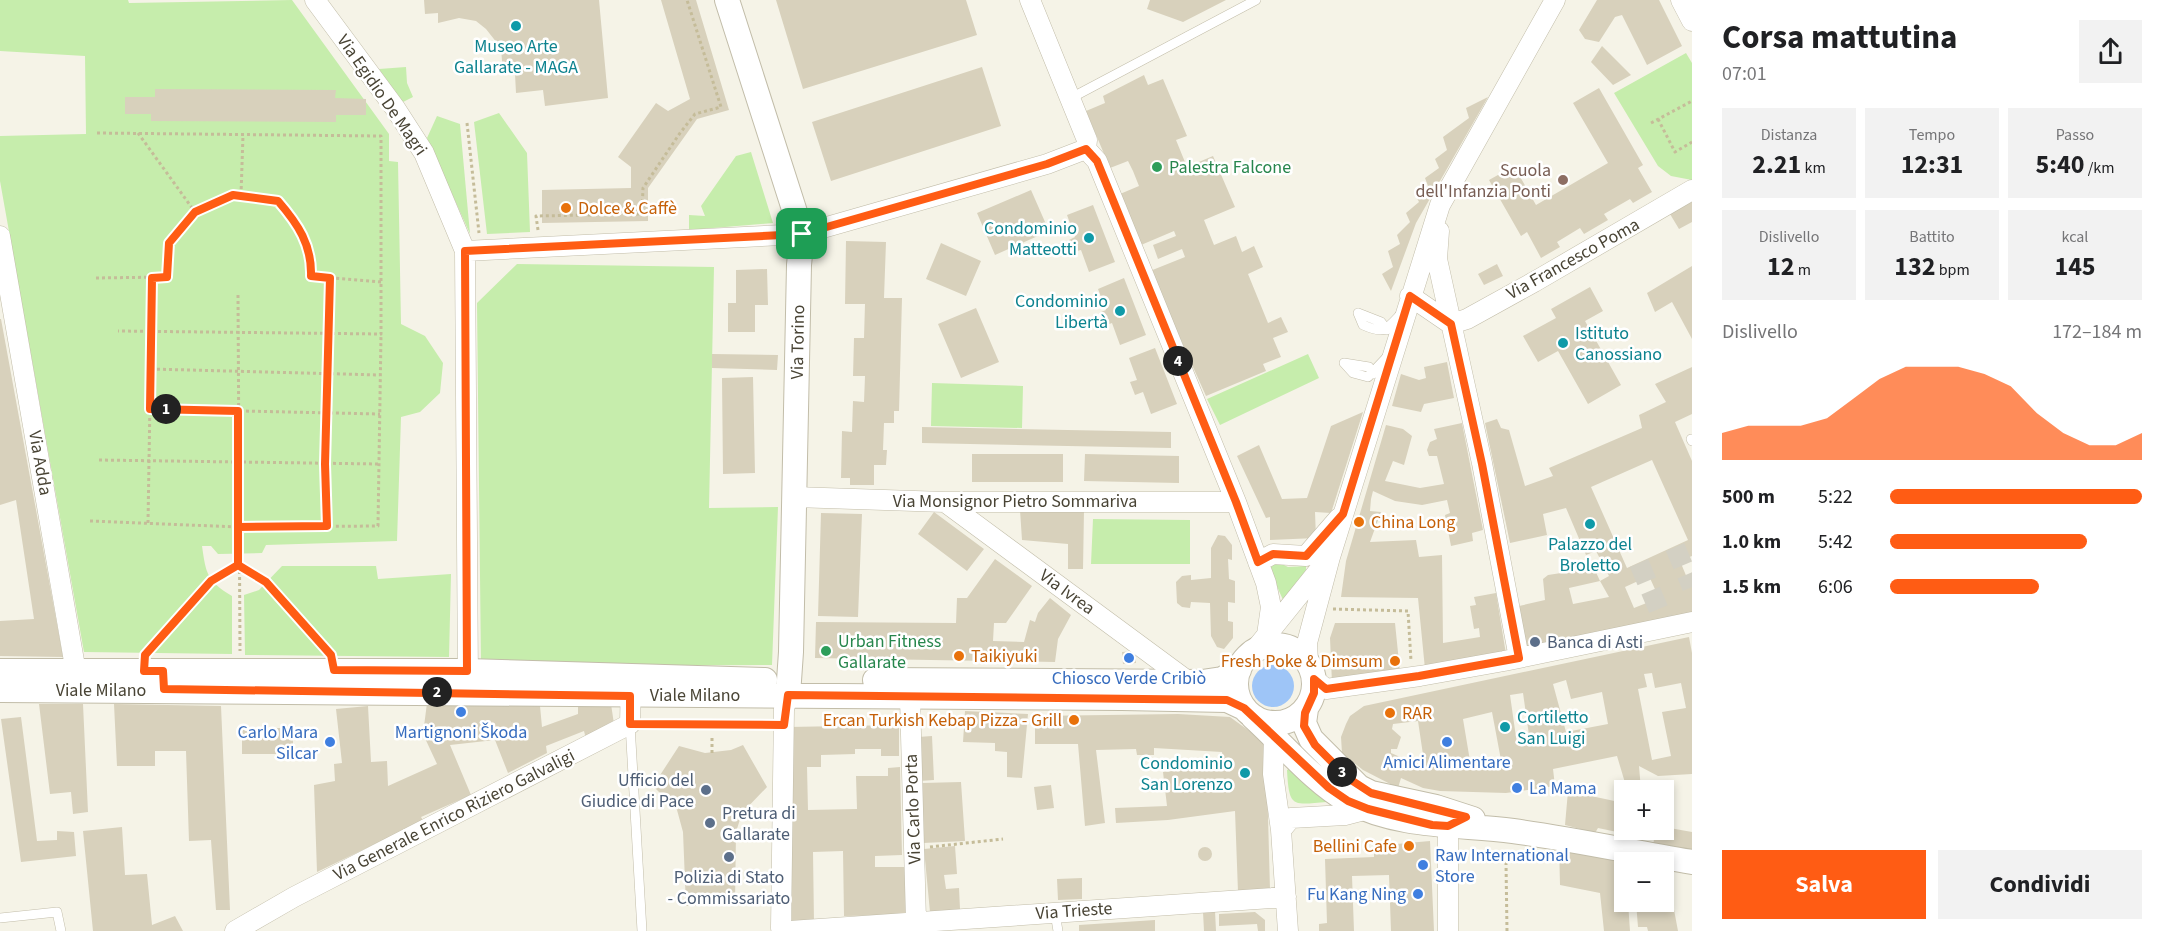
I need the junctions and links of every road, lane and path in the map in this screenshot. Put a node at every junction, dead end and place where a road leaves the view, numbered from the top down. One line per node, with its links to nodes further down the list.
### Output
1 (315, 0): 26 (street, Via Egidio De Magri)
2 (687, 0): 23 (path)
3 (728, 0): 24 (street, Via Torino)
4 (1030, 0): 9 (street)
5 (1256, 0): 9 (lane)
6 (1555, 0): 21 (street)
7 (1681, 0): 8 (street)
8 (1692, 21)
9 (1071, 98): 18 (street)
10 (1692, 101): 11 (path)
11 (1658, 119): 13 (path); 17 (path)
12 (467, 123): 26 (path)
13 (1651, 123)
14 (97, 133): 15 (path)
15 (138, 133): 16 (path); 22 (path)
16 (243, 135): 20 (path); 30 (path)
17 (1692, 142)
18 (1086, 149): 24 (street); 57 (street)
19 (1692, 190): 33 (street, Via Francesco Poma)
20 (241, 195): 22 (path); 29 (path)
21 (1440, 205): 32 (street); 33 (street)
22 (195, 212): 28 (path)
23 (542, 216)
24 (802, 234): 26 (street); 55 (street, Via Torino)
25 (0, 236): 77 (street, Via Adda)
26 (473, 250): 78 (street, Via Egidio De Magri)
27 (96, 278): 28 (path)
28 (152, 278): 35 (path)
29 (330, 278): 30 (path); 38 (path)
30 (381, 282): 39 (path)
31 (238, 295): 37 (path)
32 (1408, 302): 33 (street); 34 (lane); 40 (street)
33 (1451, 324): 69 (street)
34 (1387, 330)
35 (151, 331): 36 (path); 37 (path); 41 (path)
36 (118, 332)
37 (238, 332): 38 (path); 42 (path)
38 (328, 333): 39 (path); 43 (path)
39 (381, 334): 45 (path)
40 (1393, 350): 44 (lane); 58 (street)
41 (150, 369): 42 (path); 46 (path)
42 (238, 370): 43 (path); 47 (path)
43 (327, 373): 45 (path); 48 (path)
44 (1373, 374)
45 (380, 375): 49 (path)
46 (150, 409): 47 (path); 51 (path)
47 (238, 411): 48 (path); 52 (path)
48 (327, 411): 49 (path); 53 (path)
49 (380, 414): 54 (path)
50 (99, 460): 51 (path)
51 (149, 461): 52 (path); 60 (path)
52 (238, 463): 53 (path); 62 (path)
53 (325, 464): 54 (path); 61 (path)
54 (379, 464): 61 (path)
55 (794, 498): 56 (street, Via Monsignor Pietro Sommariva); 81 (street, Via Torino)
56 (945, 502): 57 (street, Via Monsignor Pietro Sommariva); 79 (street, Via Ivrea)
57 (1236, 502): 64 (street)
58 (1343, 514): 63 (street); 64 (street)
59 (90, 521): 60 (path)
60 (148, 523): 62 (path)
61 (327, 526): 62 (path)
62 (238, 527): 65 (path)
63 (1330, 557): 66 (street); 68 (street)
64 (1258, 562): 68 (street)
65 (238, 565): 70 (path); 71 (path); 75 (path)
66 (1316, 609): 73 (street); 76 (path)
67 (1692, 622): 69 (street)
68 (1261, 643): 72 (street); 73 (street)
69 (1519, 658): 76 (street)
70 (240, 669): 71 (street, Viale Milano); 75 (street, Viale Milano)
71 (334, 670): 78 (street, Viale Milano)
72 (1239, 670): 79 (street, Viale Milano); 85 (street)
73 (1311, 670): 76 (street); 84 (street)
74 (0, 671): 77 (street, Viale Milano)
75 (157, 677): 77 (street, Viale Milano); 78 (street, Viale Milano)
76 (1412, 678)
77 (78, 681): 82 (street, Viale Milano)
78 (467, 682): 80 (street, Viale Milano)
79 (1190, 682): 81 (street, Viale Milano)
80 (630, 685): 81 (street, Viale Milano); 86 (street)
81 (788, 688): 83 (street, Viale Milano); 87 (street)
82 (0, 690)
83 (910, 697): 85 (street, Viale Milano); 95 (street, Via Carlo Porta)
84 (1306, 708): 85 (street); 92 (street)
85 (1249, 713): 88 (street)
86 (630, 724): 87 (lane); 104 (street, Via Generale Enrico Riziero Galvaligi); 105 (lane)
87 (784, 725): 102 (street)
88 (1274, 736): 91 (street); 93 (street)
89 (712, 742): 90 (path)
90 (712, 753)
91 (1368, 809): 92 (street); 93 (street)
92 (1457, 822): 97 (street); 107 (street)
93 (1281, 830): 98 (street)
94 (1003, 839): 95 (path)
95 (915, 848): 100 (street, Via Carlo Porta)
96 (1506, 862): 108 (path)
97 (1692, 862)
98 (1286, 897): 101 (street, Via Trieste); 106 (street)
99 (0, 918): 103 (lane)
100 (916, 921): 101 (street, Via Trieste); 102 (street, Via Trieste)
101 (1057, 922)
102 (785, 930)
103 (61, 931)
104 (235, 931)
105 (642, 931)
106 (1288, 931)
107 (1448, 931)
108 (1507, 931)

